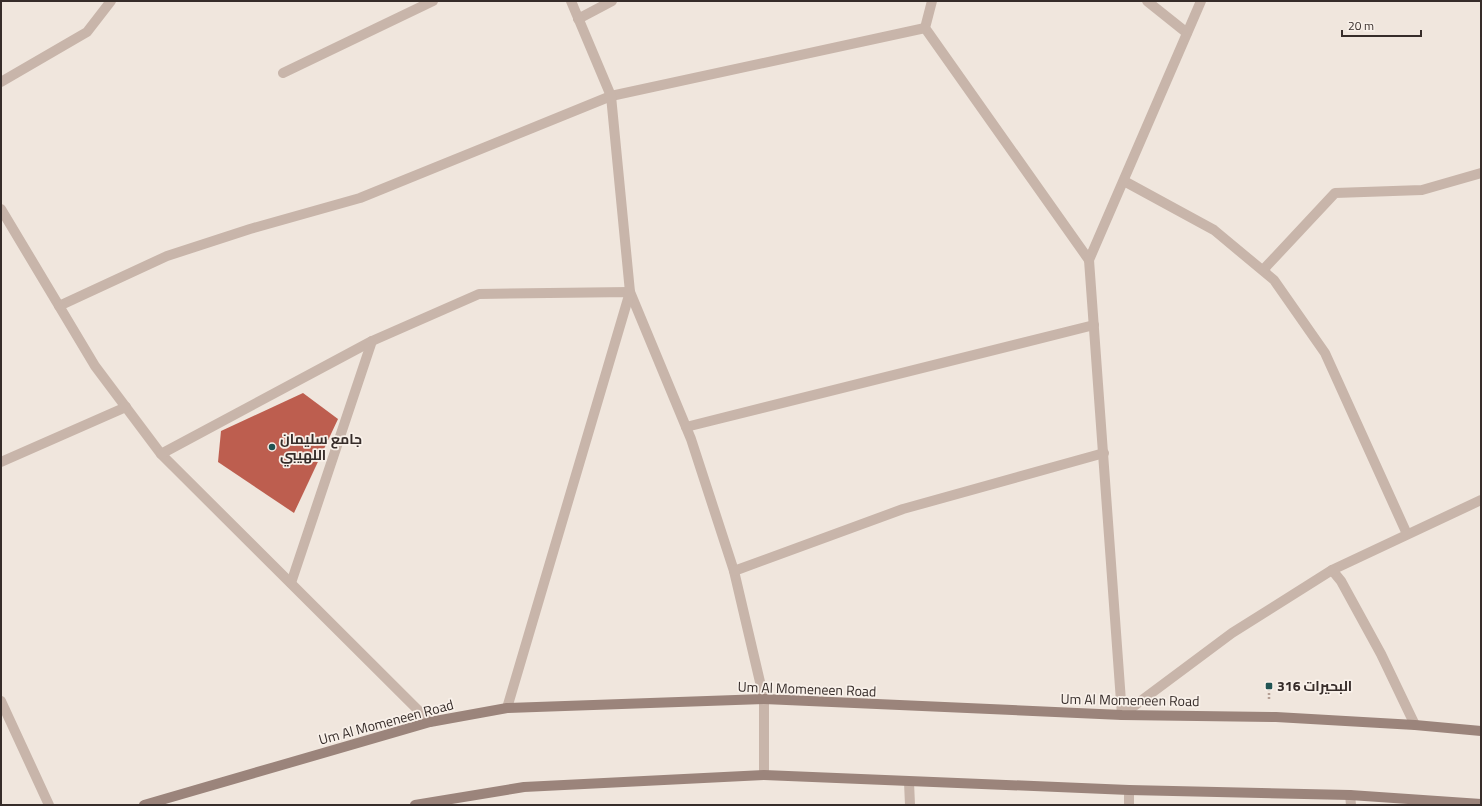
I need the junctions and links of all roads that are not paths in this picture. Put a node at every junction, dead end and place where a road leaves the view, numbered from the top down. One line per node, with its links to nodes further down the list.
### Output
1 (111, 1): 12 (street)
2 (433, 1): 11 (street)
3 (571, 1): 8 (street)
4 (612, 1): 8 (street)
5 (932, 1): 9 (street)
6 (1147, 1): 10 (street)
7 (1201, 1): 10 (street)
8 (578, 19): 13 (street)
9 (925, 28): 13 (street); 17 (street)
10 (1187, 33): 15 (street)
11 (283, 73)
12 (1, 82)
13 (611, 96): 19 (street); 20 (street)
14 (1481, 173): 18 (street)
15 (1124, 181): 17 (street); 18 (street)
16 (1, 209): 20 (street)
17 (1090, 260): 21 (street)
18 (1262, 270): 29 (street)
19 (630, 292): 22 (street); 24 (street); 35 (street)
20 (59, 306): 23 (street)
21 (1094, 326): 24 (street); 25 (street)
22 (372, 341): 26 (street); 32 (street)
23 (126, 407): 26 (street); 27 (street)
24 (686, 427): 31 (street)
25 (1104, 453): 31 (street); 36 (street)
26 (161, 454): 32 (street)
27 (1, 462)
28 (1481, 500): 29 (street)
29 (1407, 534): 30 (street)
30 (1332, 570): 36 (street); 38 (street)
31 (734, 571): 33 (street)
32 (290, 583): 37 (street)
33 (764, 699): 35 (main road, Um Al Momeneen Road); 36 (main road, Um Al Momeneen Road); 40 (street)
34 (1, 701): 45 (street)
35 (507, 708): 37 (main road, Um Al Momeneen Road)
36 (1122, 715): 38 (main road, Um Al Momeneen Road)
37 (430, 722): 46 (main road, Um Al Momeneen Road)
38 (1415, 725): 39 (main road, Um Al Momeneen Road)
39 (1481, 731)
40 (764, 775): 41 (main road); 47 (main road)
41 (909, 782): 42 (main road); 48 (street)
42 (1129, 790): 43 (main road); 49 (street)
43 (1350, 800): 44 (main road)
44 (1481, 804)
45 (49, 805)
46 (144, 805)
47 (415, 805)
48 (910, 805)
49 (1129, 805)

